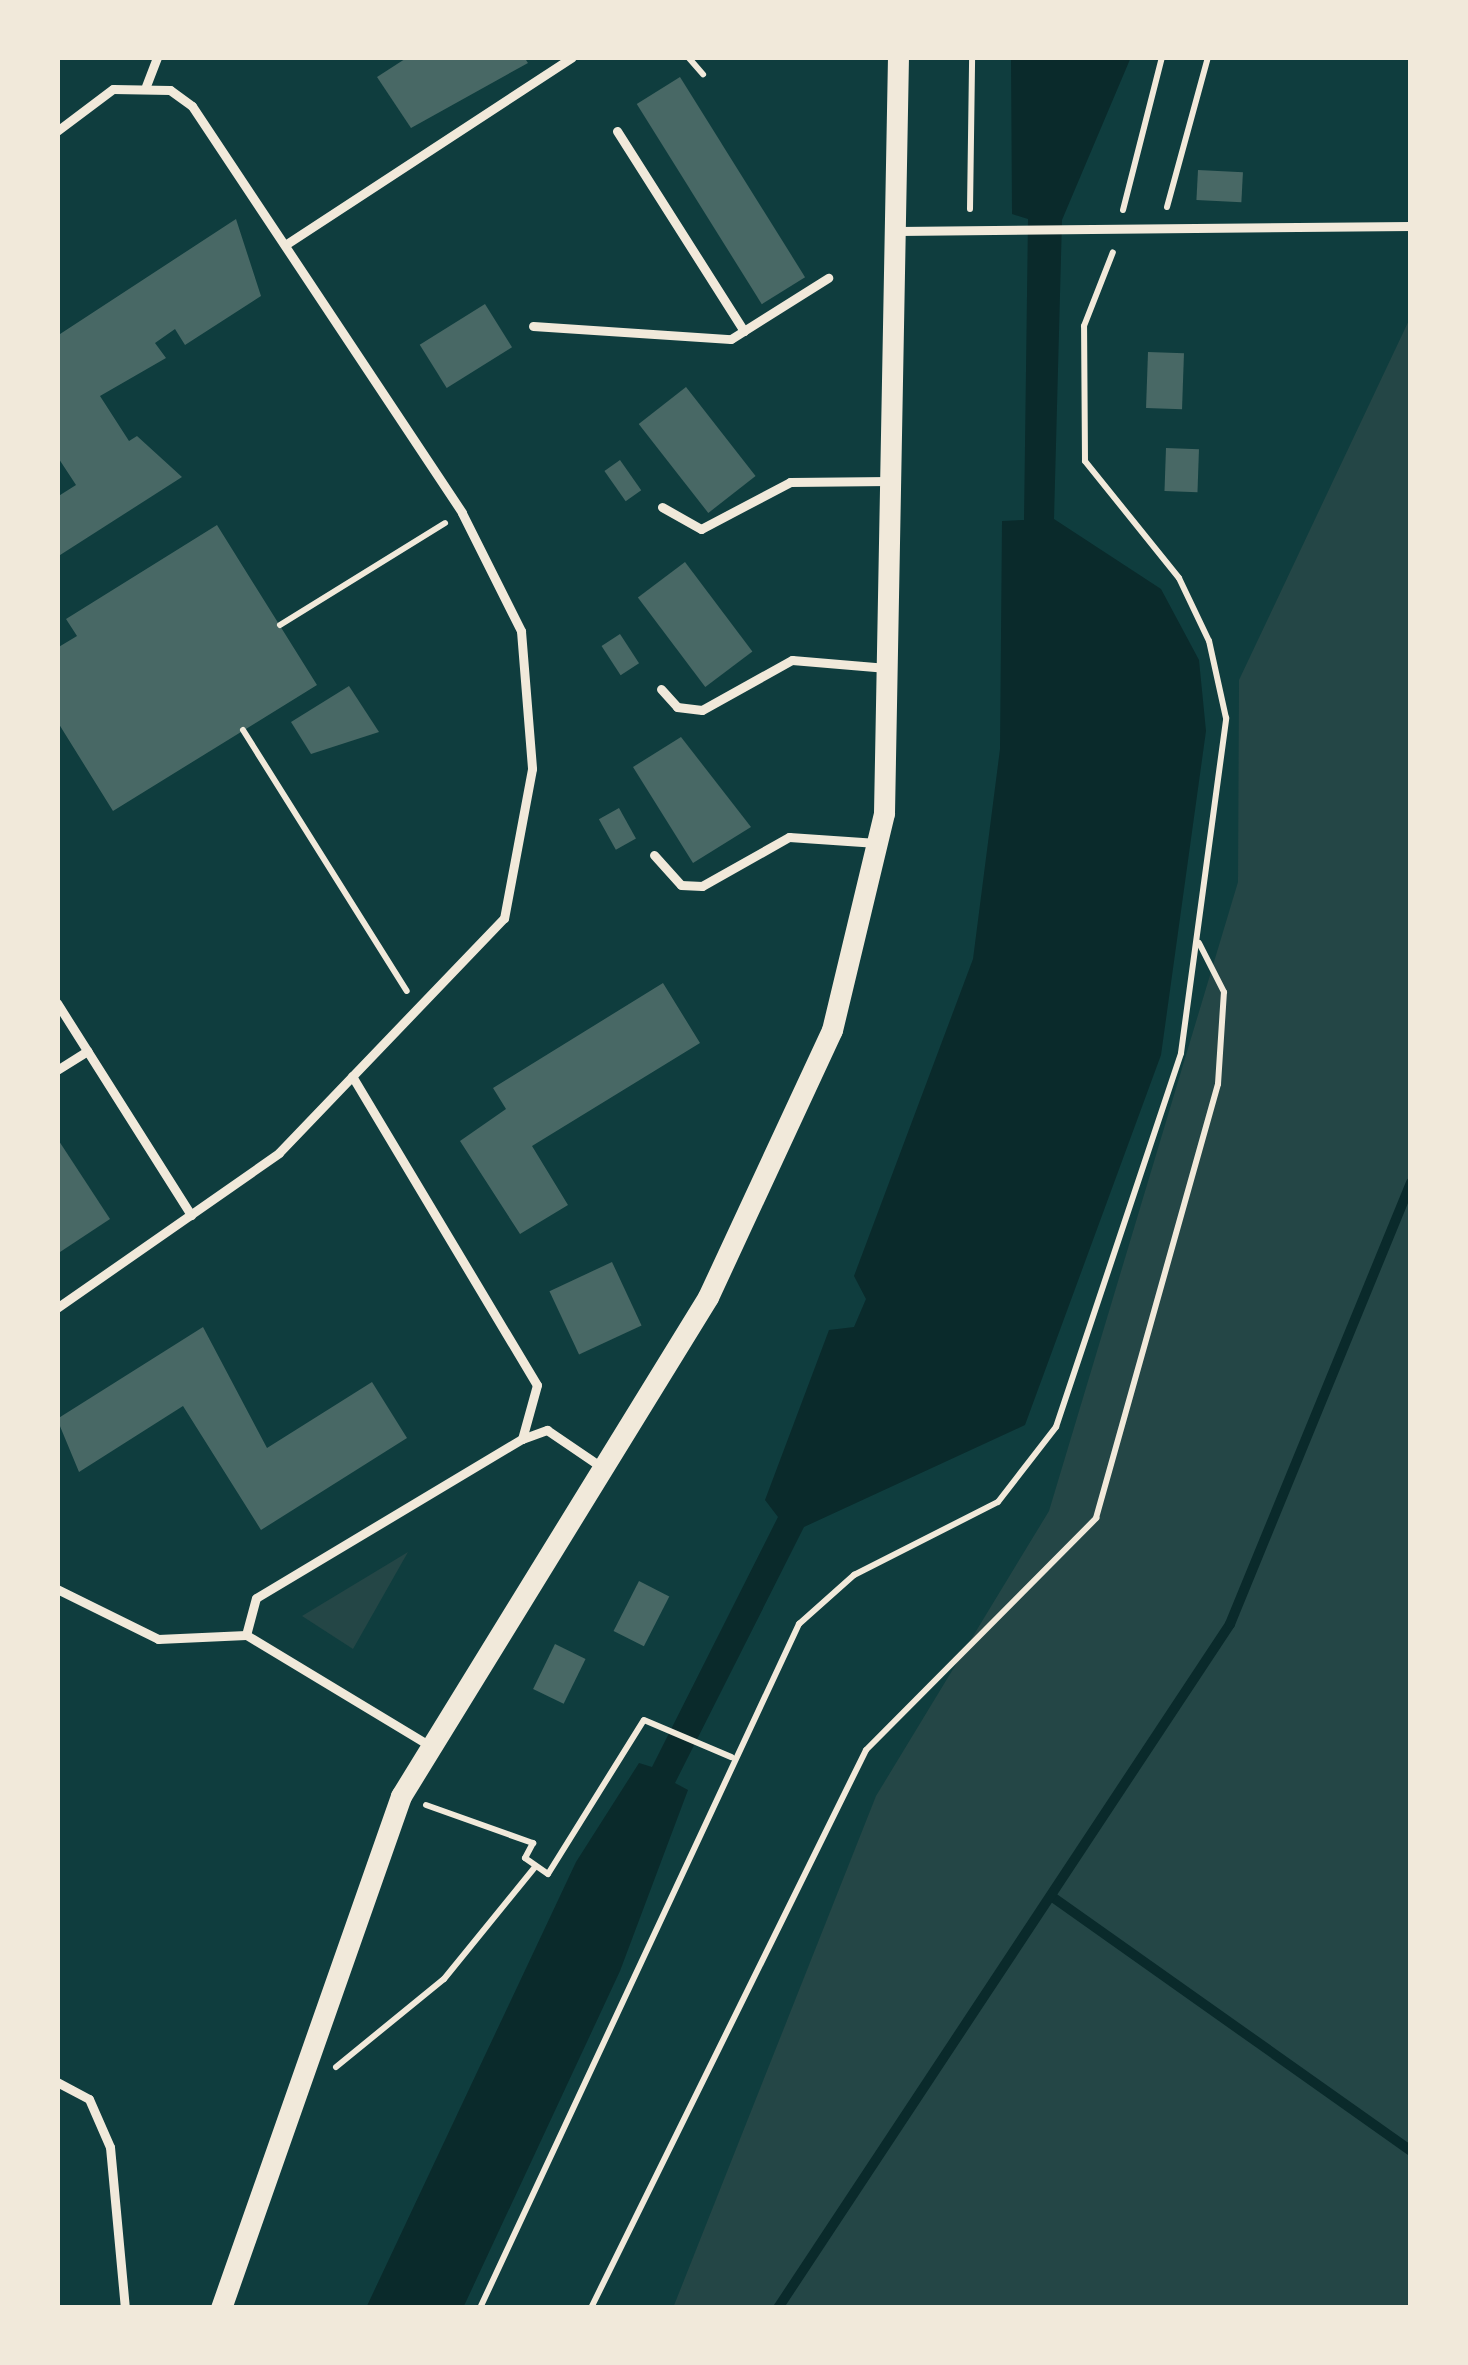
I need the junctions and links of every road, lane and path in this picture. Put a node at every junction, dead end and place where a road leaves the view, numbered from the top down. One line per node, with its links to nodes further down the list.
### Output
1 (157, 57): 9 (lane)
2 (572, 57): 17 (lane)
3 (688, 57): 8 (path)
4 (898, 57): 16 (street)
5 (972, 57): 15 (path)
6 (1162, 57): 14 (path)
7 (1208, 57): 13 (path)
8 (703, 74)
9 (146, 86): 10 (lane); 17 (lane)
10 (57, 131)
11 (617, 131): 20 (lane)
12 (1411, 226): 13 (lane)
13 (1161, 227): 14 (lane)
14 (1118, 228): 15 (lane); 30 (path)
15 (970, 230): 16 (lane)
16 (898, 231): 21 (street)
17 (285, 245): 23 (lane)
18 (828, 278): 20 (lane)
19 (533, 326): 20 (lane)
20 (744, 331)
21 (896, 481): 22 (lane); 25 (street)
22 (662, 507)
23 (461, 513): 24 (path); 32 (lane)
24 (280, 625)
25 (892, 668): 26 (lane); 28 (street)
26 (661, 689)
27 (243, 730): 32 (path)
28 (877, 844): 29 (lane); 39 (street)
29 (654, 855)
30 (1197, 940): 43 (path); 51 (path)
31 (57, 1004): 33 (lane)
32 (417, 1008): 35 (lane)
33 (87, 1051): 34 (lane); 36 (lane)
34 (57, 1070)
35 (352, 1076): 36 (lane); 38 (lane)
36 (191, 1215): 37 (lane)
37 (57, 1308)
38 (522, 1439): 39 (lane); 41 (lane)
39 (597, 1464): 42 (street)
40 (57, 1589): 41 (lane)
41 (246, 1635): 42 (lane)
42 (427, 1744): 44 (street)
43 (731, 1756): 45 (path); 50 (path)
44 (400, 1796): 45 (path); 46 (street)
45 (535, 1866): 46 (path)
46 (303, 2064): 49 (street)
47 (57, 2082): 48 (lane)
48 (124, 2308)
49 (221, 2308)
50 (481, 2308)
51 (591, 2308)

